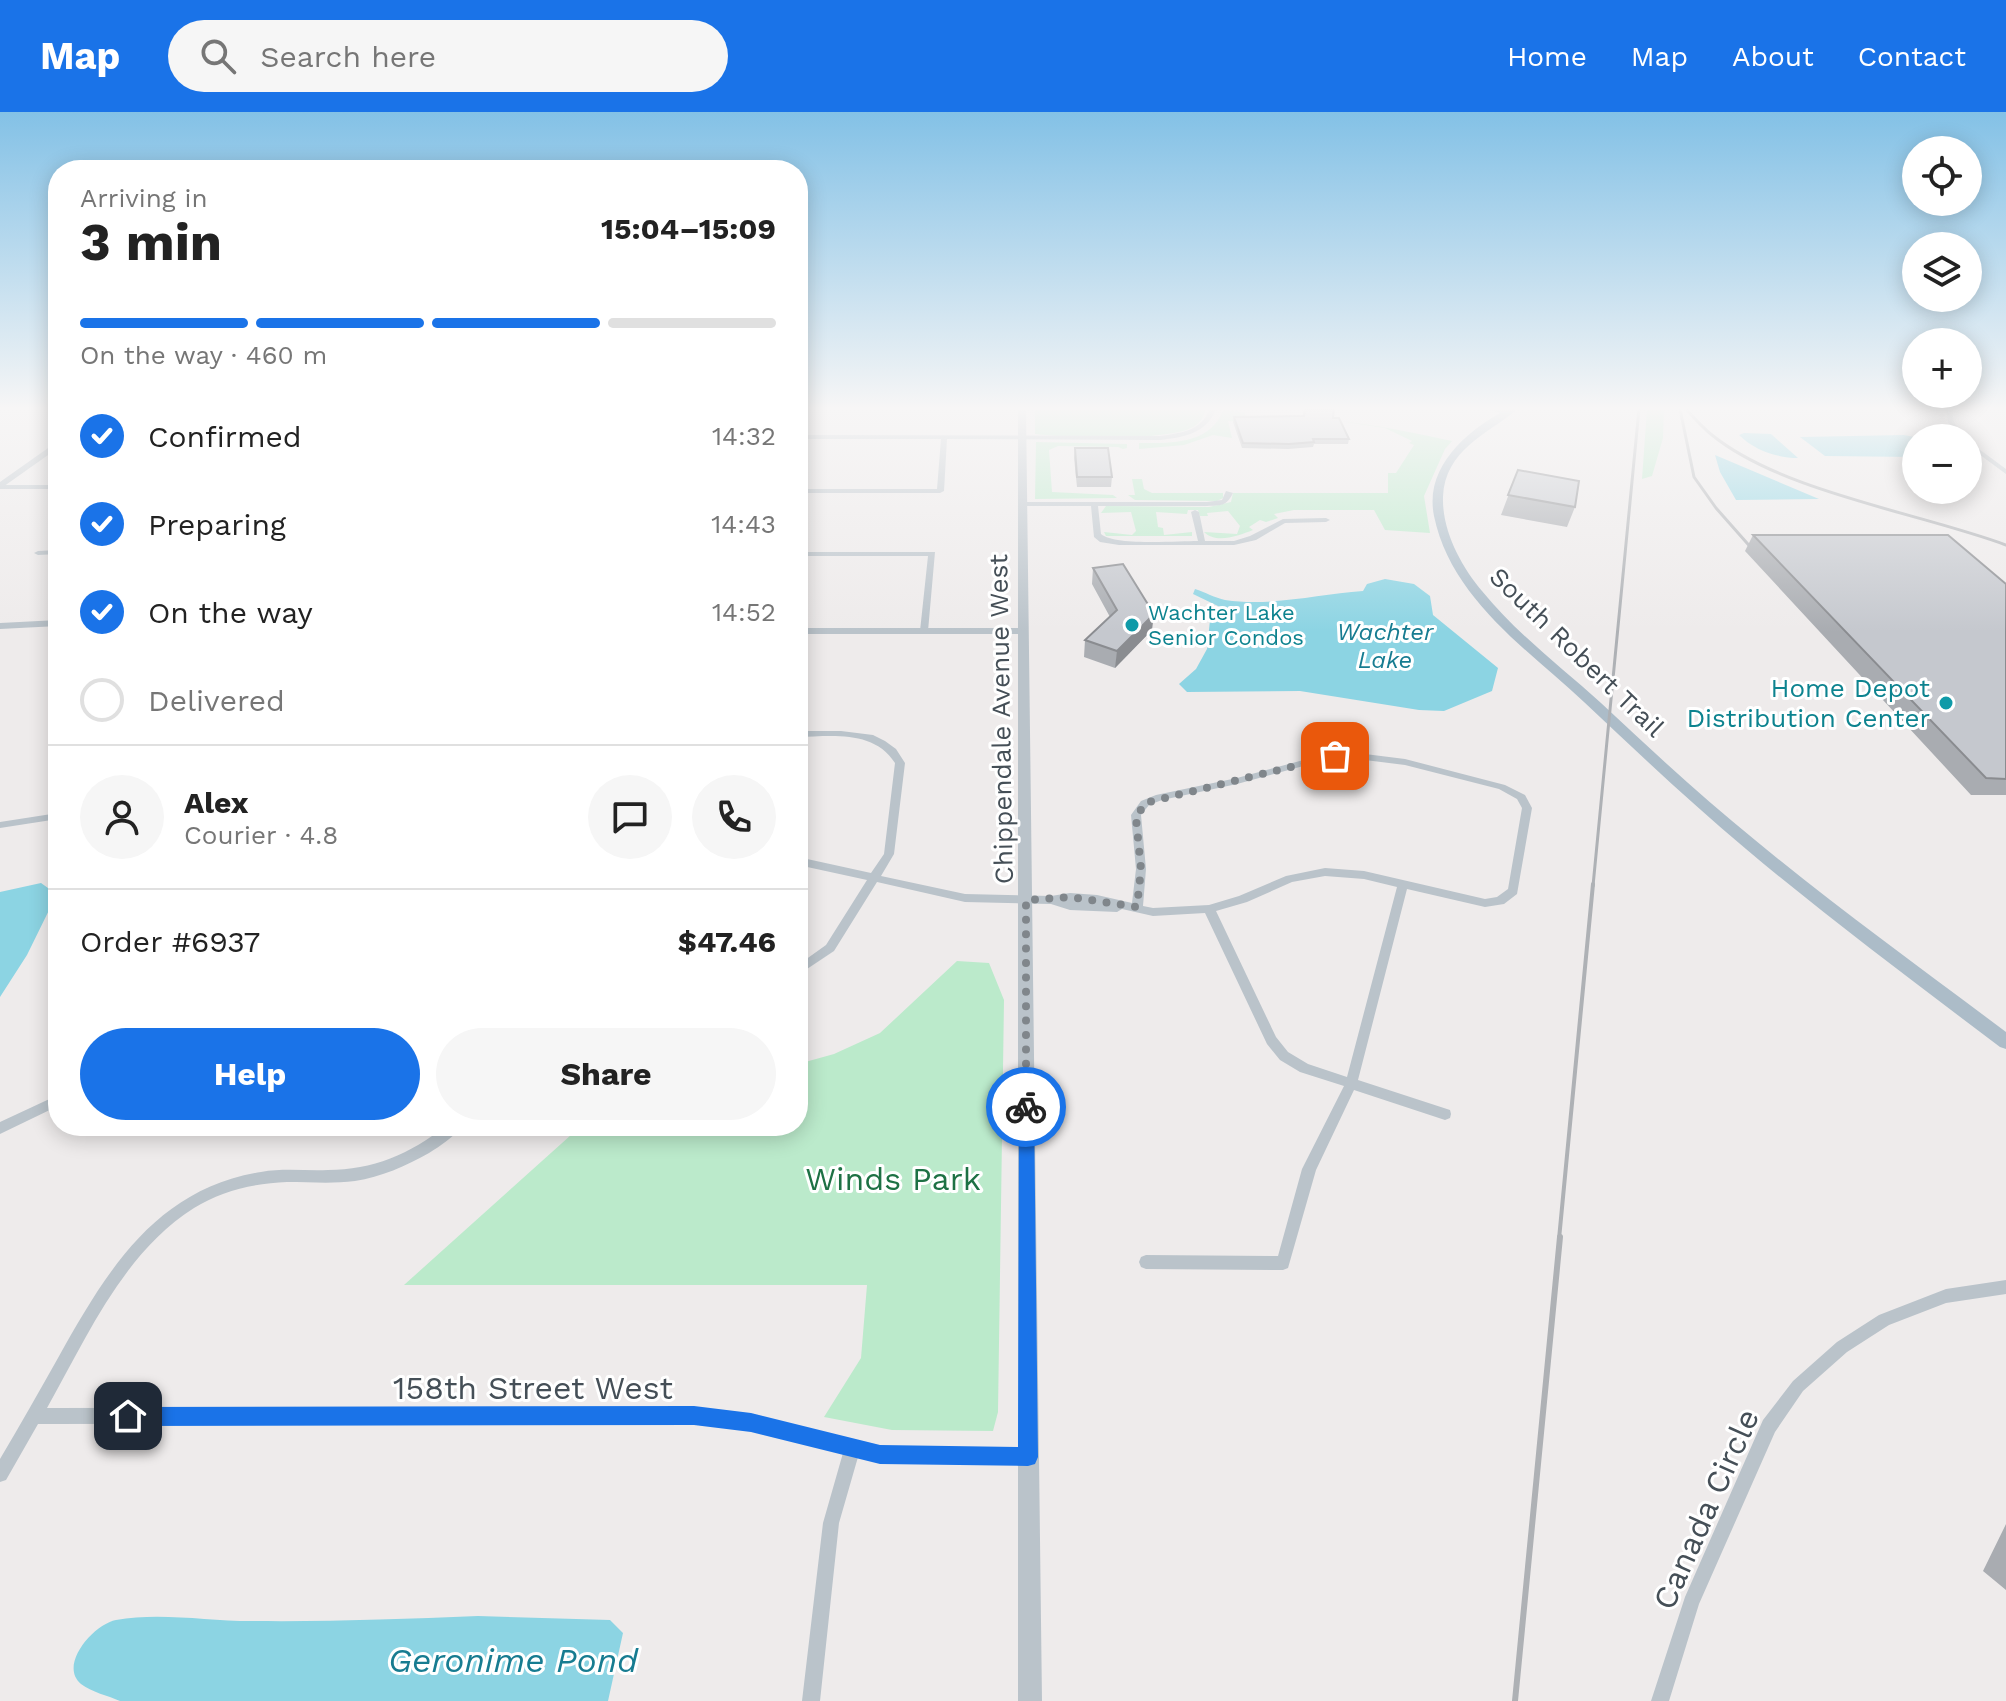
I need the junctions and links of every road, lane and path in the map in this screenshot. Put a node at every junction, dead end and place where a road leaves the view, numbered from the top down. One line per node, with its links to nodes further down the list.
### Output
1 (941, 483): 6 (street)
2 (1023, 483): 8 (street, Chippendale Avenue West)
3 (1441, 483): 31 (main road, South Robert Trail)
4 (0, 487): 5 (street)
5 (48, 487)
6 (808, 491)
7 (1229, 493): 9 (street)
8 (1023, 504): 9 (street); 20 (street, Chippendale Avenue West)
9 (1094, 504): 12 (street)
10 (1195, 512): 12 (street)
11 (1326, 520): 12 (street)
12 (1202, 543)
13 (48, 552): 14 (street)
14 (38, 553)
15 (808, 554): 19 (street)
16 (48, 624): 17 (street)
17 (0, 626)
18 (808, 631): 19 (street)
19 (924, 631): 20 (street)
20 (1023, 631): 27 (street, Chippendale Avenue West)
21 (808, 734): 25 (street)
22 (48, 818): 23 (street)
23 (0, 825)
24 (808, 863): 25 (street)
25 (875, 880): 27 (street); 30 (street)
26 (1403, 885): 28 (street); 29 (street); 32 (street)
27 (1026, 900): 28 (street); 41 (street, Chippendale Avenue West)
28 (1137, 907): 29 (street)
29 (1209, 909): 32 (street)
30 (808, 964)
31 (2006, 1042)
32 (1351, 1084): 34 (street); 37 (street)
33 (48, 1105): 35 (street)
34 (1445, 1114)
35 (0, 1128)
36 (440, 1136): 39 (street)
37 (1146, 1262)
38 (2006, 1287): 45 (street, Canada Circle)
39 (34, 1416): 40 (street, 158th Street West); 42 (street)
40 (852, 1448): 41 (street, 158th Street West); 43 (street)
41 (1028, 1457): 44 (street, Chippendale Avenue West)
42 (0, 1474)
43 (811, 1701)
44 (1030, 1701)
45 (1660, 1701)

